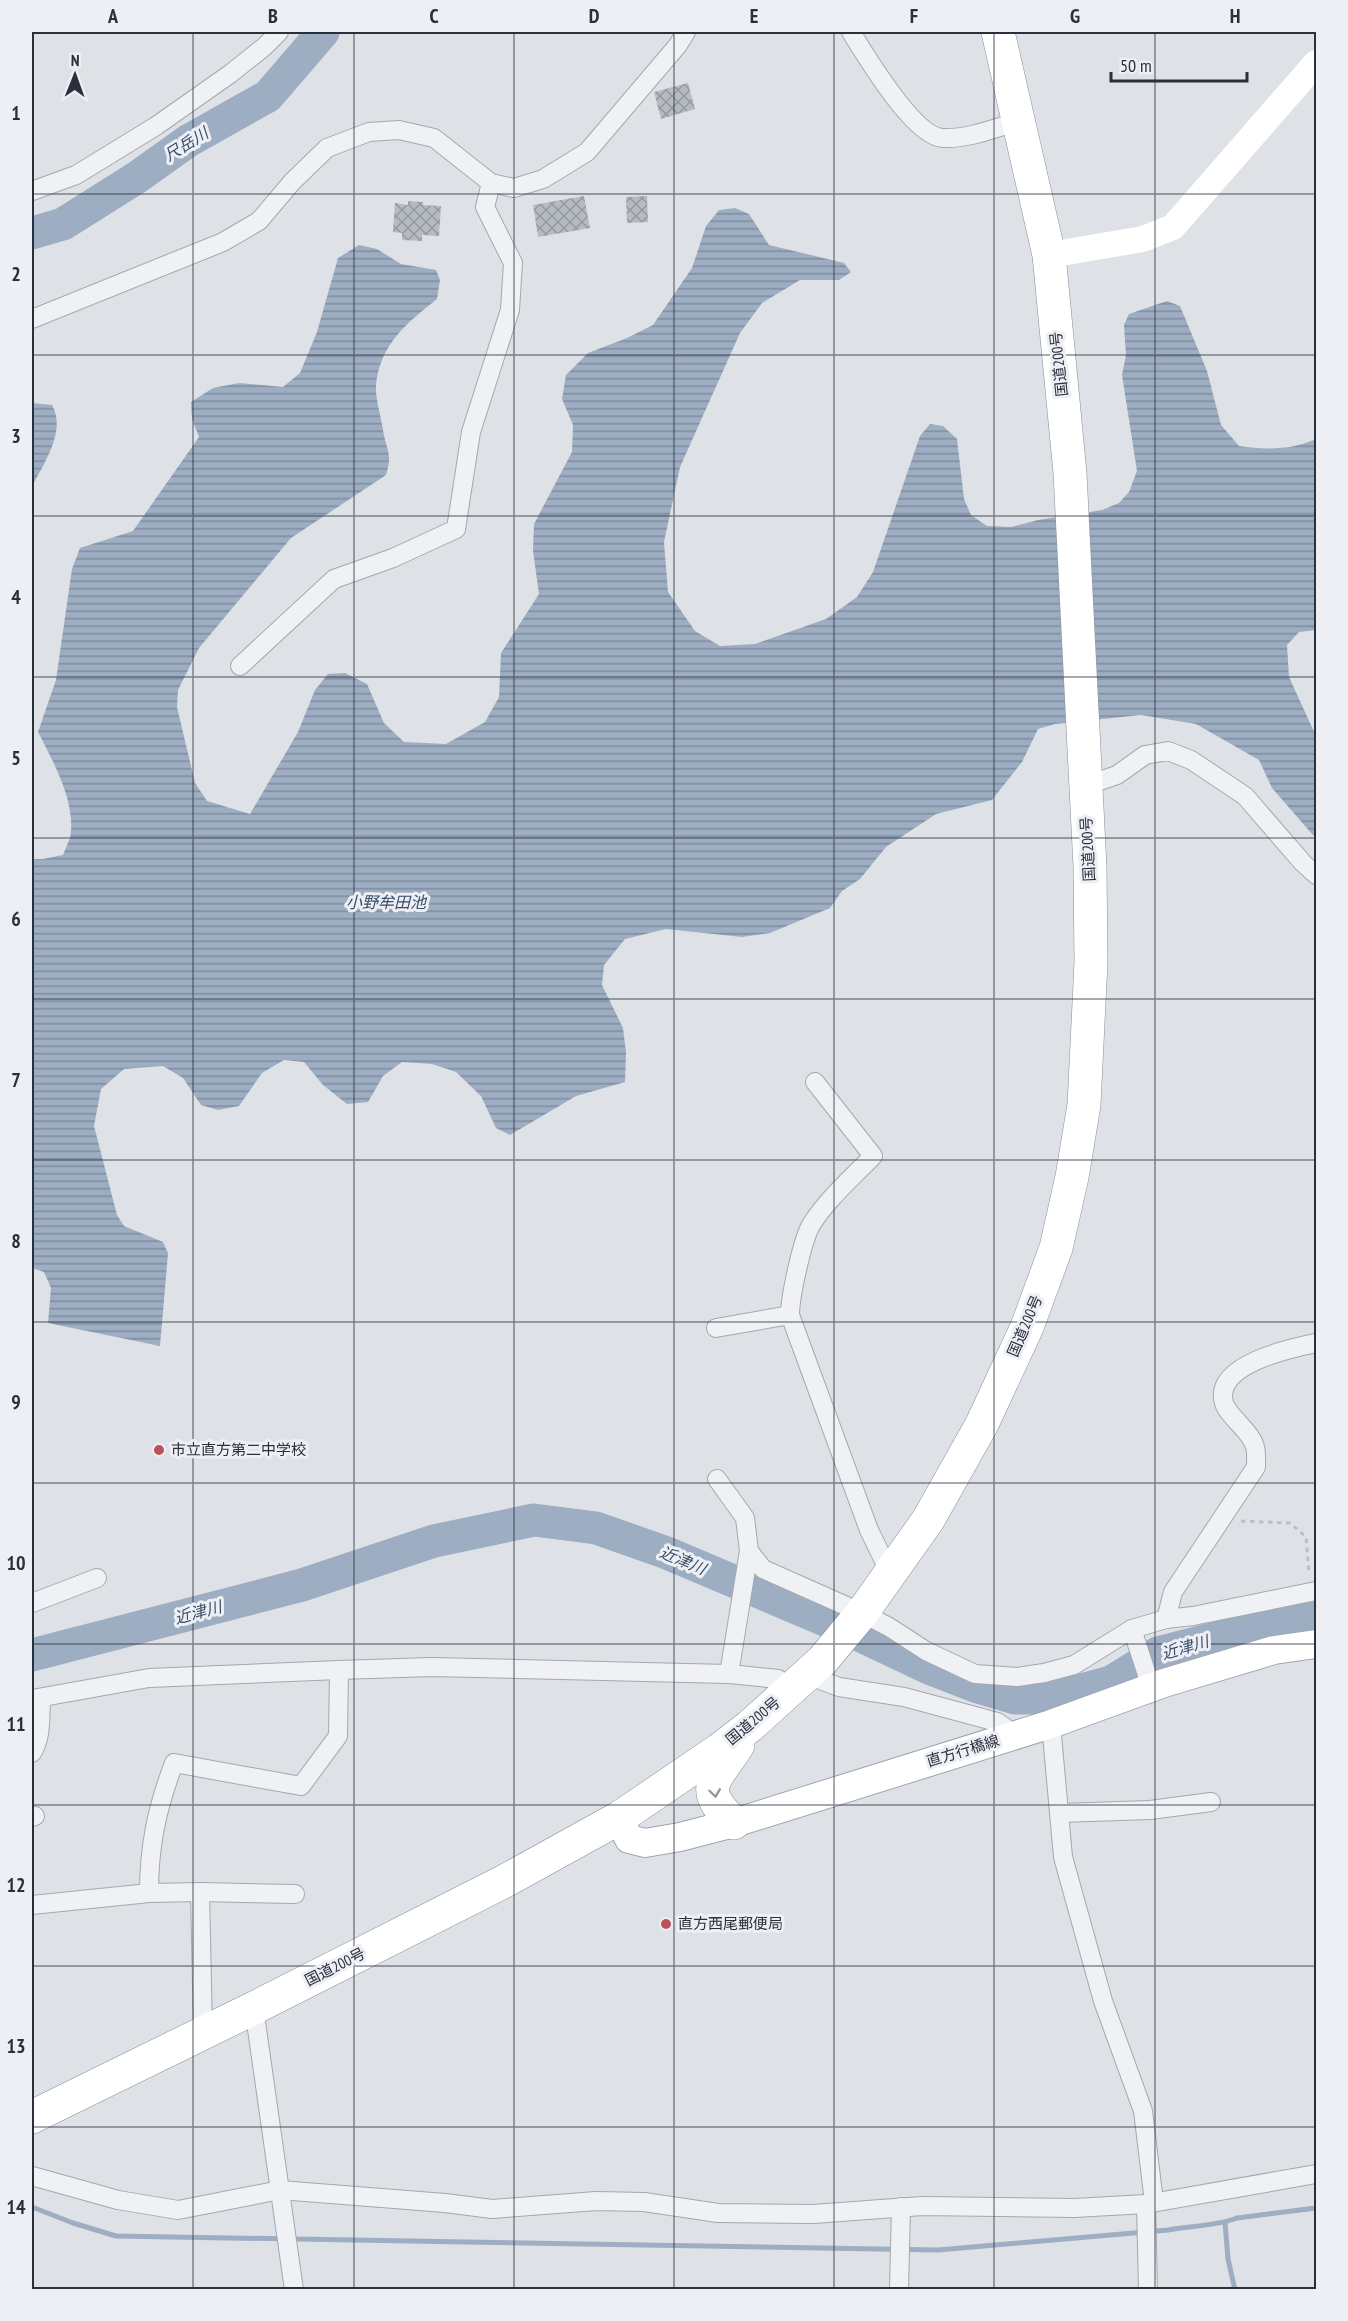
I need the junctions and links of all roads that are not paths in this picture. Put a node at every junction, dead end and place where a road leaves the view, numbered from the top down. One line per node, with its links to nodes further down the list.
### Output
1 (279, 32): 8 (street)
2 (686, 32): 7 (street)
3 (851, 32): 6 (street)
4 (998, 32): 6 (highway, 国道200号)
5 (1317, 63): 9 (street)
6 (1020, 121): 9 (highway, 国道200号)
7 (491, 183): 10 (street); 11 (street)
8 (32, 191)
9 (1049, 255): 12 (highway, 国道200号)
10 (32, 319)
11 (240, 666)
12 (1085, 777): 13 (street); 20 (highway, 国道200号)
13 (1317, 875)
14 (814, 1082): 15 (street)
15 (790, 1315): 16 (street); 20 (street)
16 (716, 1328)
17 (1317, 1343): 25 (street)
18 (717, 1479): 19 (street)
19 (748, 1559): 24 (street); 29 (street)
20 (896, 1566): 24 (highway, 国道200号)
21 (97, 1578): 23 (street)
22 (1314, 1592): 25 (street)
23 (32, 1603)
24 (862, 1613): 26 (street); 30 (highway, 国道200号)
25 (1166, 1619): 26 (street)
26 (1134, 1633): 31 (street)
27 (1317, 1644): 31 (main road, 直方行橋線)
28 (339, 1670): 29 (street); 32 (street); 42 (street)
29 (729, 1674): 30 (street)
30 (807, 1675): 34 (highway, 国道200号); 35 (street)
31 (1149, 1681): 33 (main road, 直方行橋線)
32 (36, 1699): 36 (street)
33 (1051, 1724): 35 (main road, 直方行橋線); 38 (street)
34 (750, 1725): 39 (highway, 国道200号); 40 (highway, one-way to 40)
35 (1016, 1735): 40 (main road, 直方行橋線)
36 (32, 1752)
37 (1211, 1802): 38 (street)
38 (1059, 1813): 51 (street)
39 (619, 1818): 40 (main road, 直方行橋線); 45 (highway, 国道200号)
40 (734, 1823)
41 (200, 1892): 42 (street); 43 (street); 46 (street)
42 (149, 1893): 44 (street)
43 (295, 1894)
44 (32, 1905)
45 (254, 2008): 46 (highway, 国道200号); 50 (street)
46 (203, 2031): 47 (highway, 国道200号)
47 (32, 2117)
48 (1317, 2174): 51 (street)
49 (32, 2176): 50 (street)
50 (280, 2190): 52 (street); 53 (street)
51 (1150, 2203): 52 (street); 55 (street)
52 (901, 2207): 54 (street)
53 (294, 2289)
54 (899, 2289)
55 (1148, 2289)

